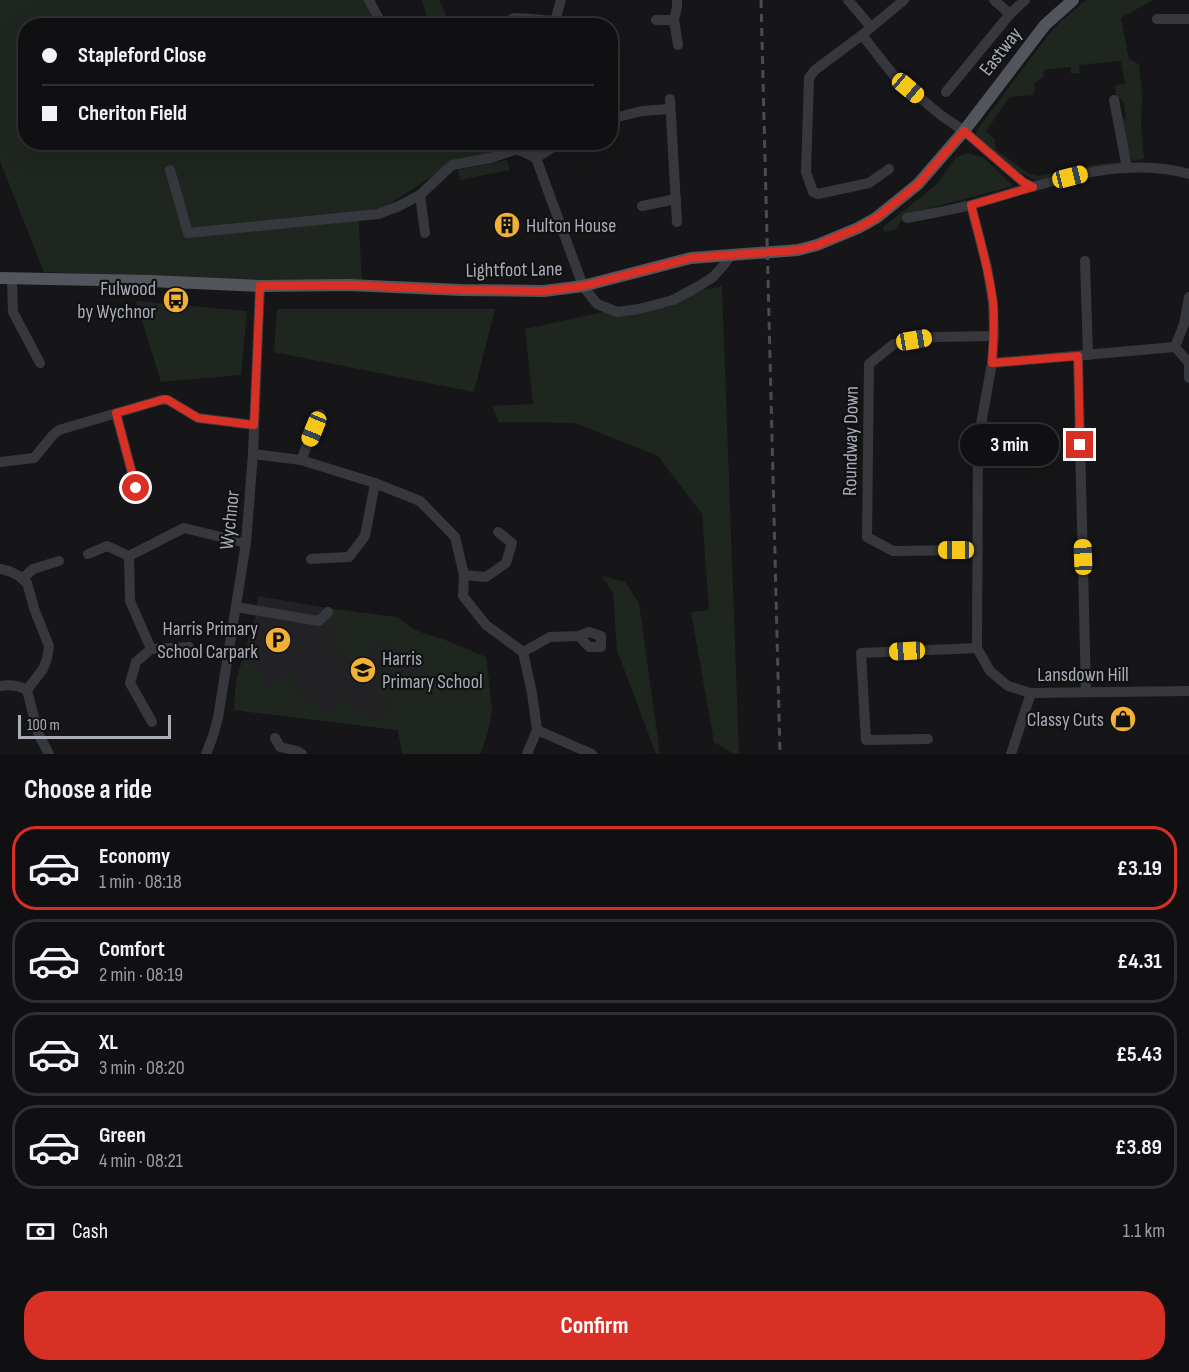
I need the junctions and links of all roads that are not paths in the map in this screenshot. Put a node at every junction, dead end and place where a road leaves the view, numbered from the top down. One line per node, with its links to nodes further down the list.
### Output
1 (369, 0): 10 (street)
2 (561, 0): 11 (street)
3 (677, 0): 14 (street)
4 (848, 0): 16 (street)
5 (904, 0): 16 (street)
6 (993, 0): 9 (street)
7 (1025, 0): 9 (street)
8 (1072, 0): 21 (main road, Eastway)
9 (1010, 14): 18 (street)
10 (379, 18)
11 (557, 18)
12 (1157, 19): 15 (street)
13 (657, 20): 14 (street)
14 (674, 20): 17 (street)
15 (1189, 20)
16 (866, 31): 21 (street); 27 (street)
17 (678, 45)
18 (946, 92)
19 (1114, 100): 26 (street)
20 (618, 116): 32 (street)
21 (964, 131): 30 (street); 38 (main road, Lightfoot Lane)
22 (506, 150): 31 (street)
23 (521, 150): 25 (street)
24 (548, 150): 25 (street)
25 (536, 158): 42 (street)
26 (1127, 168): 29 (street); 30 (street)
27 (888, 169)
28 (170, 170): 31 (street)
29 (1189, 174)
30 (1033, 187): 33 (street)
31 (420, 195): 37 (street)
32 (676, 199): 34 (street); 36 (street)
33 (971, 205): 35 (street); 44 (street)
34 (642, 206)
35 (907, 218)
36 (677, 222)
37 (426, 233)
38 (731, 255): 42 (main road, Lightfoot Lane); 42 (street)
39 (1085, 261): 46 (street)
40 (6, 278): 41 (main road, Lightfoot Lane); 47 (street)
41 (260, 286): 42 (main road, Lightfoot Lane); 52 (street, Wychnor)
42 (583, 286)
43 (1189, 297): 45 (street)
44 (994, 336): 48 (street); 60 (street, Roundway Down)
45 (1175, 347): 46 (street); 49 (street)
46 (1083, 355): 48 (street); 78 (street)
47 (40, 363)
48 (992, 363): 60 (street)
49 (1189, 378)
50 (116, 413): 52 (street); 55 (street); 57 (street)
51 (320, 414): 54 (street)
52 (254, 425): 53 (street, Wychnor)
53 (253, 454): 54 (street); 59 (street, Wychnor)
54 (302, 460): 56 (street)
55 (0, 462)
56 (375, 483): 63 (street); 66 (street)
57 (136, 488)
58 (498, 532): 66 (street)
59 (246, 543): 62 (street); 68 (street, Wychnor)
60 (977, 550): 72 (street)
61 (88, 554): 62 (street)
62 (129, 556): 73 (street)
63 (310, 560)
64 (59, 561): 67 (street)
65 (0, 569): 67 (street)
66 (464, 575): 74 (street)
67 (22, 579): 76 (street)
68 (236, 607): 69 (street); 85 (street, Wychnor)
69 (328, 612)
70 (579, 636): 74 (street)
71 (189, 647): 73 (street)
72 (977, 648): 79 (street, Lansdown Hill); 83 (street)
73 (151, 649): 80 (street)
74 (523, 652): 81 (street)
75 (0, 686): 76 (street)
76 (27, 690): 84 (street)
77 (1189, 691): 78 (street, Lansdown Hill)
78 (1086, 692): 79 (street, Lansdown Hill)
79 (1031, 693): 89 (street)
80 (152, 722)
81 (537, 730): 87 (street); 88 (street)
82 (274, 738): 86 (street)
83 (928, 739)
84 (49, 754)
85 (206, 754)
86 (302, 754)
87 (527, 754)
88 (592, 754)
89 (1011, 754)

